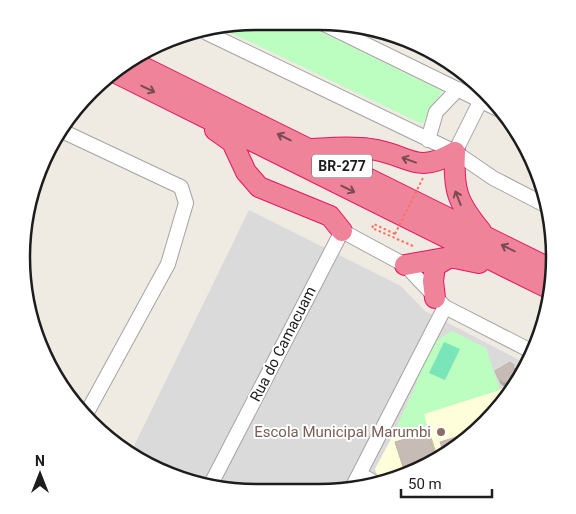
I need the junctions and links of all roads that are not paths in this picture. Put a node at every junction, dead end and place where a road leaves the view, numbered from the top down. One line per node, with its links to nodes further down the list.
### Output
1 (337, 30): 5 (street)
2 (210, 35): 10 (street)
3 (137, 64): 11 (highway, BR-277, one-way to 3)
4 (121, 76): 8 (highway, BR-277, one-way to 8)
5 (458, 89): 6 (street); 10 (street)
6 (480, 96)
7 (482, 97): 12 (street)
8 (179, 105): 14 (highway); 19 (highway, BR-277, one-way to 19)
9 (67, 132): 23 (street)
10 (428, 140): 12 (street)
11 (309, 149): 12 (highway, one-way to 11); 15 (highway, BR-277)
12 (455, 152): 13 (street); 15 (highway, one-way to 12)
13 (539, 202)
14 (342, 231): 17 (street); 24 (street, Rua do Camacuam)
15 (485, 236): 18 (highway, BR-277, one-way to 15)
16 (450, 257): 17 (highway); 19 (highway); 21 (highway)
17 (405, 265): 21 (street)
18 (546, 266)
19 (525, 277): 20 (highway, BR-277)
20 (544, 286)
21 (440, 303): 22 (street); 25 (street)
22 (527, 349)
23 (88, 410)
24 (212, 480)
25 (356, 480)

